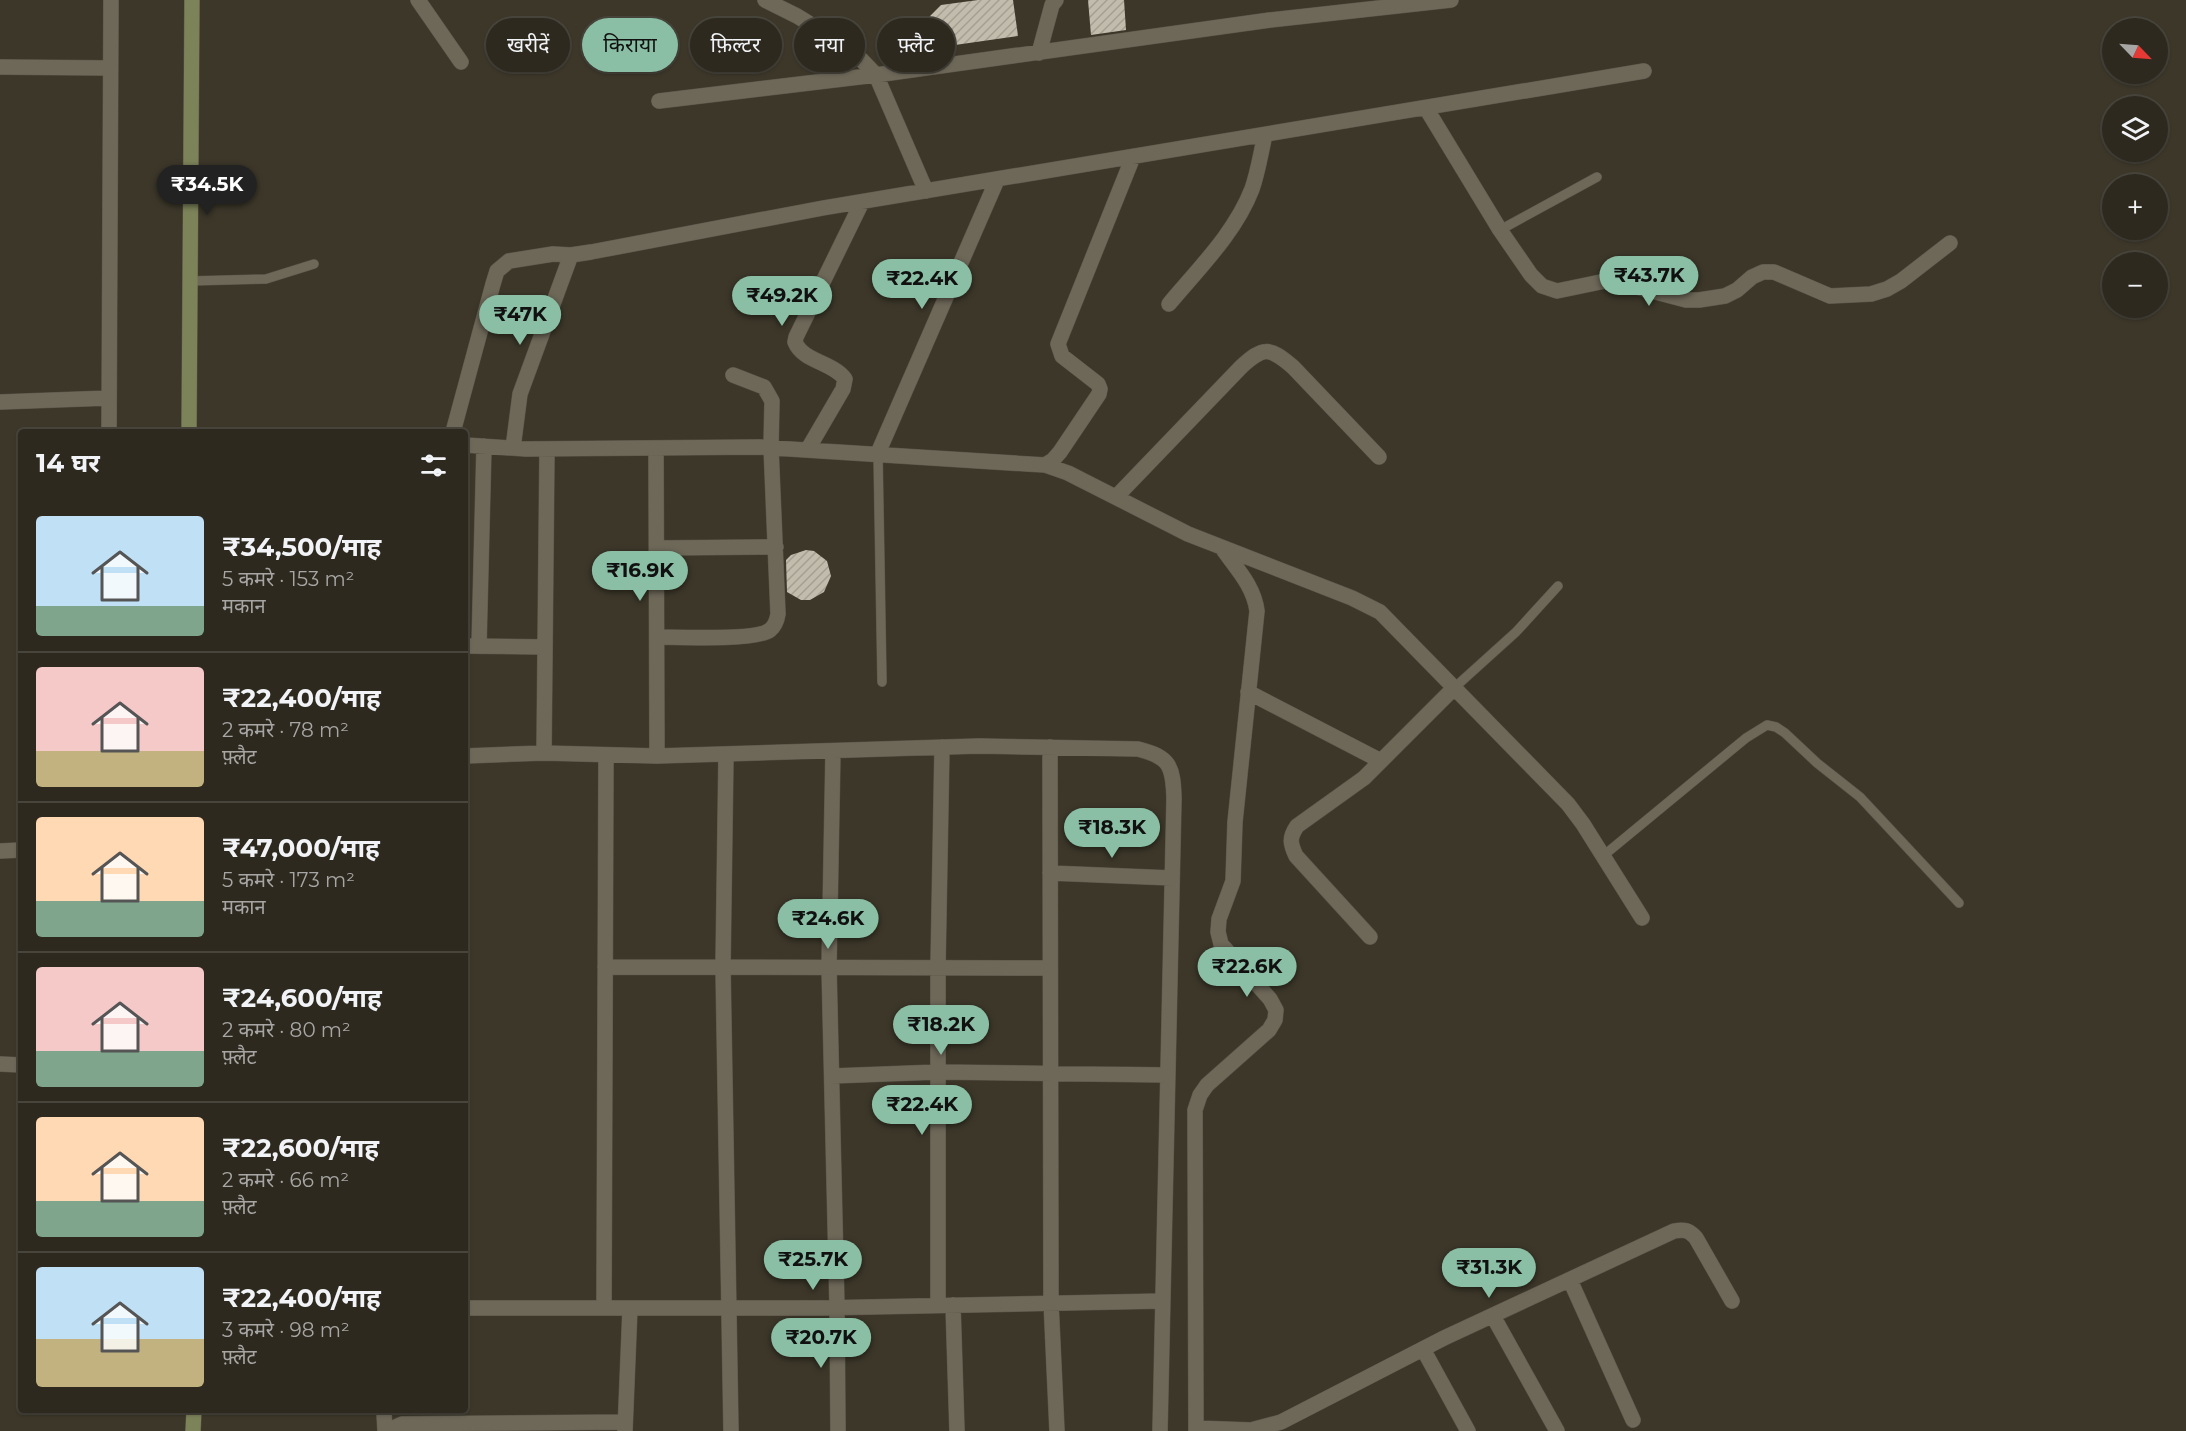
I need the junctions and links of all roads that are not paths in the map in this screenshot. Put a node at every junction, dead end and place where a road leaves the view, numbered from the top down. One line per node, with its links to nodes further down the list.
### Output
1 (111, 0): 10 (street)
2 (192, 0): 25 (street)
3 (418, 0): 8 (street)
4 (765, 0): 12 (street)
5 (1056, 0): 7 (street)
6 (1451, 0): 7 (street)
7 (1039, 53): 12 (street)
8 (461, 62)
9 (0, 67): 10 (street)
10 (110, 68): 28 (street)
11 (1644, 71): 14 (street)
12 (876, 75): 13 (street); 19 (street)
13 (659, 101)
14 (1426, 108): 15 (street); 21 (street)
15 (1265, 135): 16 (street); 26 (street)
16 (1134, 157): 18 (street); 42 (street)
17 (1597, 177): 21 (lane)
18 (997, 180): 19 (street); 40 (street)
19 (926, 191): 20 (street)
20 (862, 202): 23 (street); 39 (street)
21 (1500, 230): 22 (street)
22 (1950, 243)
23 (571, 255): 32 (street); 36 (street)
24 (315, 264): 25 (lane)
25 (190, 281): 31 (street)
26 (1169, 304)
27 (733, 375): 35 (street)
28 (109, 398): 29 (street); 30 (street)
29 (0, 402)
30 (109, 429)
31 (189, 429)
32 (454, 429)
33 (468, 445): 34 (street)
34 (484, 446): 36 (street); 49 (street)
35 (771, 447): 37 (street); 39 (street); 44 (street)
36 (513, 448): 38 (street)
37 (656, 448): 38 (street); 45 (street)
38 (547, 449): 50 (street)
39 (808, 449): 40 (street)
40 (878, 453): 42 (street); 51 (lane)
41 (1379, 457): 43 (street)
42 (1045, 465): 43 (street)
43 (1116, 497): 46 (street)
44 (776, 547): 45 (street); 48 (street)
45 (657, 548): 48 (street)
46 (1222, 548): 52 (street); 53 (street)
47 (1558, 586): 52 (lane)
48 (657, 637): 61 (street)
49 (472, 646): 50 (street)
50 (545, 647): 57 (street)
51 (882, 682)
52 (1454, 688): 62 (street); 65 (street)
53 (1248, 693): 62 (street); 100 (street)
54 (942, 747): 55 (street); 56 (street); 74 (street)
55 (1050, 747): 66 (street); 67 (street)
56 (833, 750): 58 (street); 73 (street)
57 (544, 753): 59 (street); 60 (street)
58 (726, 754): 61 (street); 72 (street)
59 (606, 755): 61 (street); 71 (street)
60 (468, 756)
61 (657, 756)
62 (1381, 761): 70 (street)
63 (18, 850): 64 (street)
64 (0, 851)
65 (1603, 856): 68 (lane); 69 (street)
66 (1050, 873): 67 (street); 75 (street)
67 (1172, 878): 80 (street)
68 (1959, 903)
69 (1642, 918)
70 (1370, 937)
71 (605, 967): 72 (street); 90 (street)
72 (723, 967): 73 (street); 92 (street)
73 (829, 967): 74 (street); 81 (street)
74 (938, 967): 75 (street); 78 (street)
75 (1050, 968): 79 (street)
76 (0, 1064): 77 (street)
77 (18, 1065)
78 (938, 1072): 79 (street); 81 (street); 86 (street)
79 (1051, 1073): 80 (street); 85 (street)
80 (1167, 1075): 83 (street)
81 (832, 1076): 88 (street)
82 (1570, 1280): 84 (street); 93 (street); 97 (street)
83 (1162, 1301): 85 (street); 108 (street)
84 (1732, 1301)
85 (1051, 1302): 87 (street); 107 (street)
86 (938, 1305): 87 (street); 88 (street)
87 (954, 1305): 106 (street)
88 (837, 1307): 92 (street); 105 (street)
89 (468, 1308): 90 (street)
90 (604, 1308): 91 (street)
91 (630, 1308): 92 (street); 99 (street)
92 (729, 1308): 104 (street)
93 (1493, 1316): 94 (street); 110 (street)
94 (1423, 1349): 100 (street); 109 (street)
95 (194, 1413): 101 (street)
96 (384, 1413): 102 (street)
97 (1633, 1420)
98 (481, 1427): 99 (street); 103 (street)
99 (625, 1427)
100 (1196, 1430)
101 (193, 1431)
102 (385, 1431)
103 (390, 1431)
104 (731, 1431)
105 (838, 1431)
106 (957, 1431)
107 (1057, 1431)
108 (1160, 1431)
109 (1468, 1431)
110 (1557, 1431)

